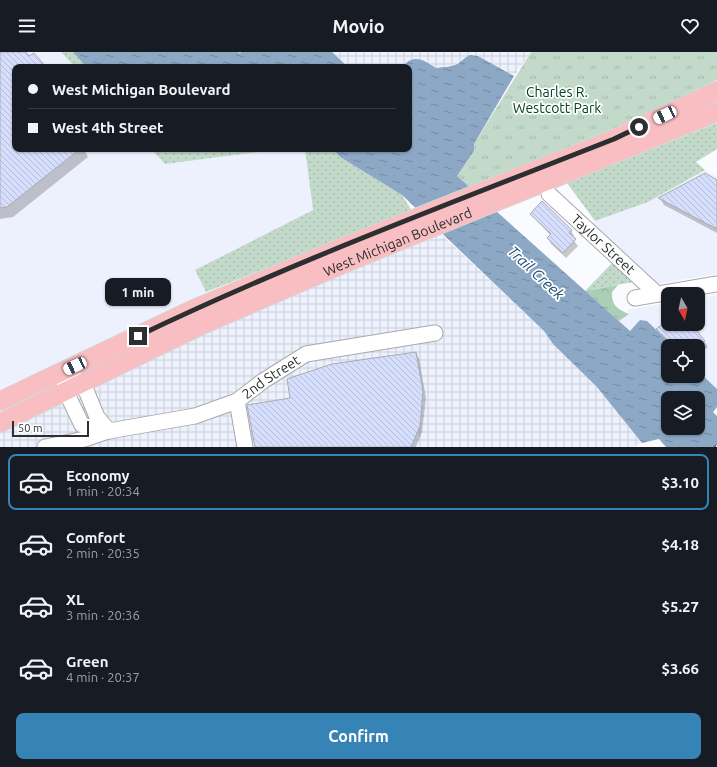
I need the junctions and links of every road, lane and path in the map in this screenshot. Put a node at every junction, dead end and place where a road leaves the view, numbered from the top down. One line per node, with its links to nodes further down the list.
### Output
1 (717, 91): 3 (main road, West Michigan Boulevard)
2 (717, 112): 3 (main road, West Michigan Boulevard)
3 (619, 144): 5 (main road, West Michigan Boulevard)
4 (549, 194): 7 (street, Taylor Street)
5 (344, 255): 10 (main road, West Michigan Boulevard); 11 (main road, West Michigan Boulevard)
6 (717, 284): 7 (street)
7 (657, 294): 8 (street)
8 (635, 298)
9 (435, 333): 14 (street, 2nd Street)
10 (63, 372): 11 (street); 12 (street, 2nd Street); 13 (main road)
11 (83, 383): 12 (main road); 16 (street)
12 (66, 392): 15 (main road); 16 (street, 2nd Street)
13 (0, 401)
14 (237, 402): 16 (street, 2nd Street); 18 (street)
15 (0, 423)
16 (109, 431): 17 (street)
17 (45, 447)
18 (245, 447)

